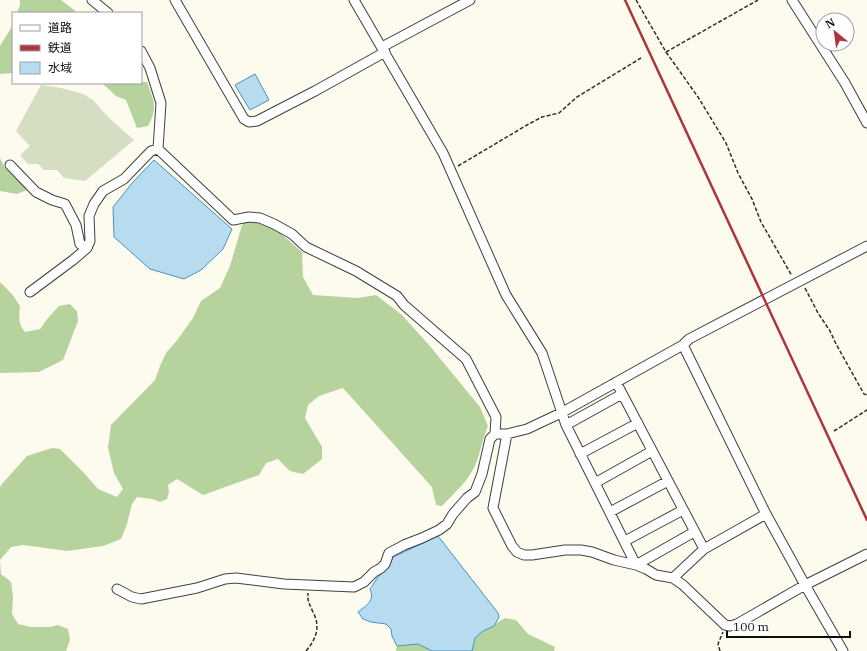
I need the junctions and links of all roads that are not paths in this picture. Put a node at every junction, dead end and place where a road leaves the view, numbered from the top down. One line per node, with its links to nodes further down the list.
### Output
1 (92, 0): 6 (street)
2 (175, 0): 7 (street)
3 (354, 0): 7 (street)
4 (470, 0): 7 (street)
5 (792, 0): 9 (street)
6 (107, 12)
7 (383, 50): 18 (street)
8 (142, 53): 10 (street)
9 (867, 123)
10 (158, 149): 13 (street); 21 (street)
11 (10, 165): 13 (street)
12 (867, 246): 15 (street)
13 (86, 248): 14 (street)
14 (30, 292)
15 (683, 345): 16 (street); 29 (street)
16 (616, 382): 17 (street); 18 (street)
17 (622, 394): 19 (street); 20 (street)
18 (561, 413): 20 (street); 22 (street)
19 (638, 423): 23 (street); 24 (street)
20 (566, 425): 24 (street)
21 (495, 434): 22 (street); 37 (street)
22 (506, 434): 34 (street)
23 (652, 451): 25 (street); 26 (street)
24 (580, 454): 26 (street)
25 (668, 481): 27 (street); 28 (street)
26 (595, 483): 28 (street)
27 (683, 510): 30 (street); 31 (street)
28 (610, 512): 31 (street)
29 (766, 514): 32 (street); 36 (street)
30 (694, 532): 32 (street); 34 (street)
31 (625, 541): 34 (street)
32 (704, 549): 35 (street)
33 (867, 554): 36 (street)
34 (636, 564): 35 (street)
35 (673, 578): 36 (street)
36 (805, 586): 38 (street)
37 (117, 589)
38 (843, 651)

